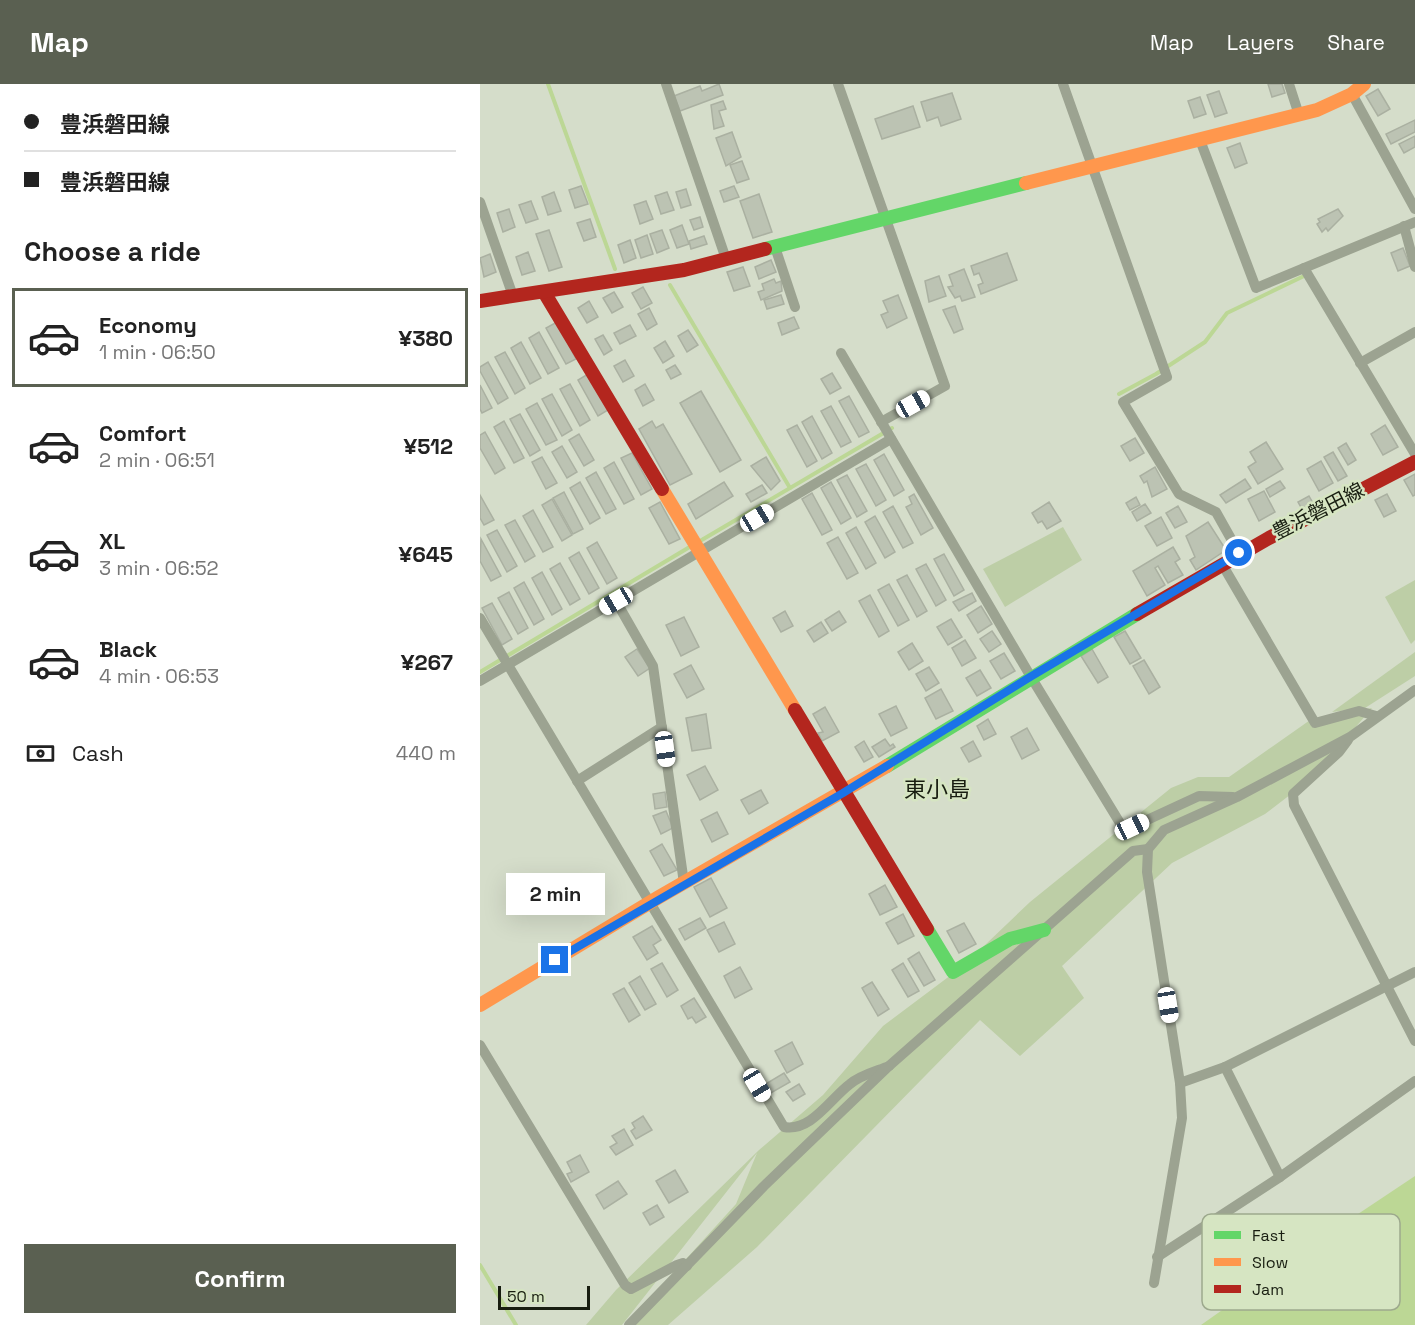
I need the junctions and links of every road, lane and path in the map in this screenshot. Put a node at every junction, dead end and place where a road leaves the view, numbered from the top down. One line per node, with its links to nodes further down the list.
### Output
1 (666, 84): 15 (street)
2 (838, 84): 12 (street)
3 (1063, 84): 9 (street)
4 (1289, 84): 7 (street)
5 (1364, 84): 6 (street)
6 (1352, 94): 7 (street); 11 (street)
7 (1299, 115): 8 (street)
8 (1200, 140): 9 (street); 17 (street)
9 (1092, 168): 12 (street); 30 (street)
10 (480, 202): 19 (street)
11 (1415, 209)
12 (886, 219): 14 (street); 25 (street)
13 (1410, 224): 16 (street); 17 (street)
14 (775, 247): 15 (street); 21 (street)
15 (726, 260): 18 (street)
16 (1415, 267)
17 (1304, 268): 24 (street)
18 (544, 292): 19 (street); 29 (street)
19 (513, 297): 20 (street)
20 (480, 301)
21 (795, 307)
22 (1415, 332): 24 (street)
23 (841, 353): 25 (street)
24 (1360, 363): 27 (street)
25 (882, 423): 26 (street)
26 (890, 437): 29 (street); 35 (street)
27 (1415, 454)
28 (1415, 462): 30 (street, 豊浜磐田線)
29 (700, 552): 32 (street); 42 (street)
30 (1239, 553): 31 (street, 豊浜磐田線)
31 (1222, 564): 35 (street, 豊浜磐田線); 38 (street)
32 (616, 601): 34 (street); 39 (street)
33 (480, 618): 34 (street)
34 (508, 665): 36 (street); 41 (street)
35 (1030, 677): 42 (street, 豊浜磐田線); 43 (street)
36 (480, 681)
37 (1415, 690): 38 (street)
38 (1376, 716): 40 (street)
39 (662, 727): 41 (street); 45 (street)
40 (1350, 737): 43 (street); 49 (street)
41 (577, 781): 46 (street)
42 (843, 793): 45 (street, 豊浜磐田線); 47 (street)
43 (1237, 797): 44 (street)
44 (1148, 849): 47 (street); 56 (street)
45 (684, 883): 46 (street, 豊浜磐田線)
46 (650, 903): 50 (street, 豊浜磐田線); 53 (street)
47 (1044, 930): 53 (street)
48 (1415, 972): 49 (street)
49 (1387, 987): 51 (street); 54 (street)
50 (480, 1005)
51 (1415, 1041)
52 (480, 1045): 61 (street)
53 (889, 1066): 61 (street)
54 (1225, 1067): 56 (street); 57 (street)
55 (1415, 1081): 57 (street)
56 (1180, 1083): 60 (street)
57 (1280, 1177): 58 (street)
58 (1223, 1214)
59 (1202, 1228): 60 (street)
60 (1157, 1257): 62 (street)
61 (687, 1266): 63 (street)
62 (1154, 1283)
63 (629, 1325)

